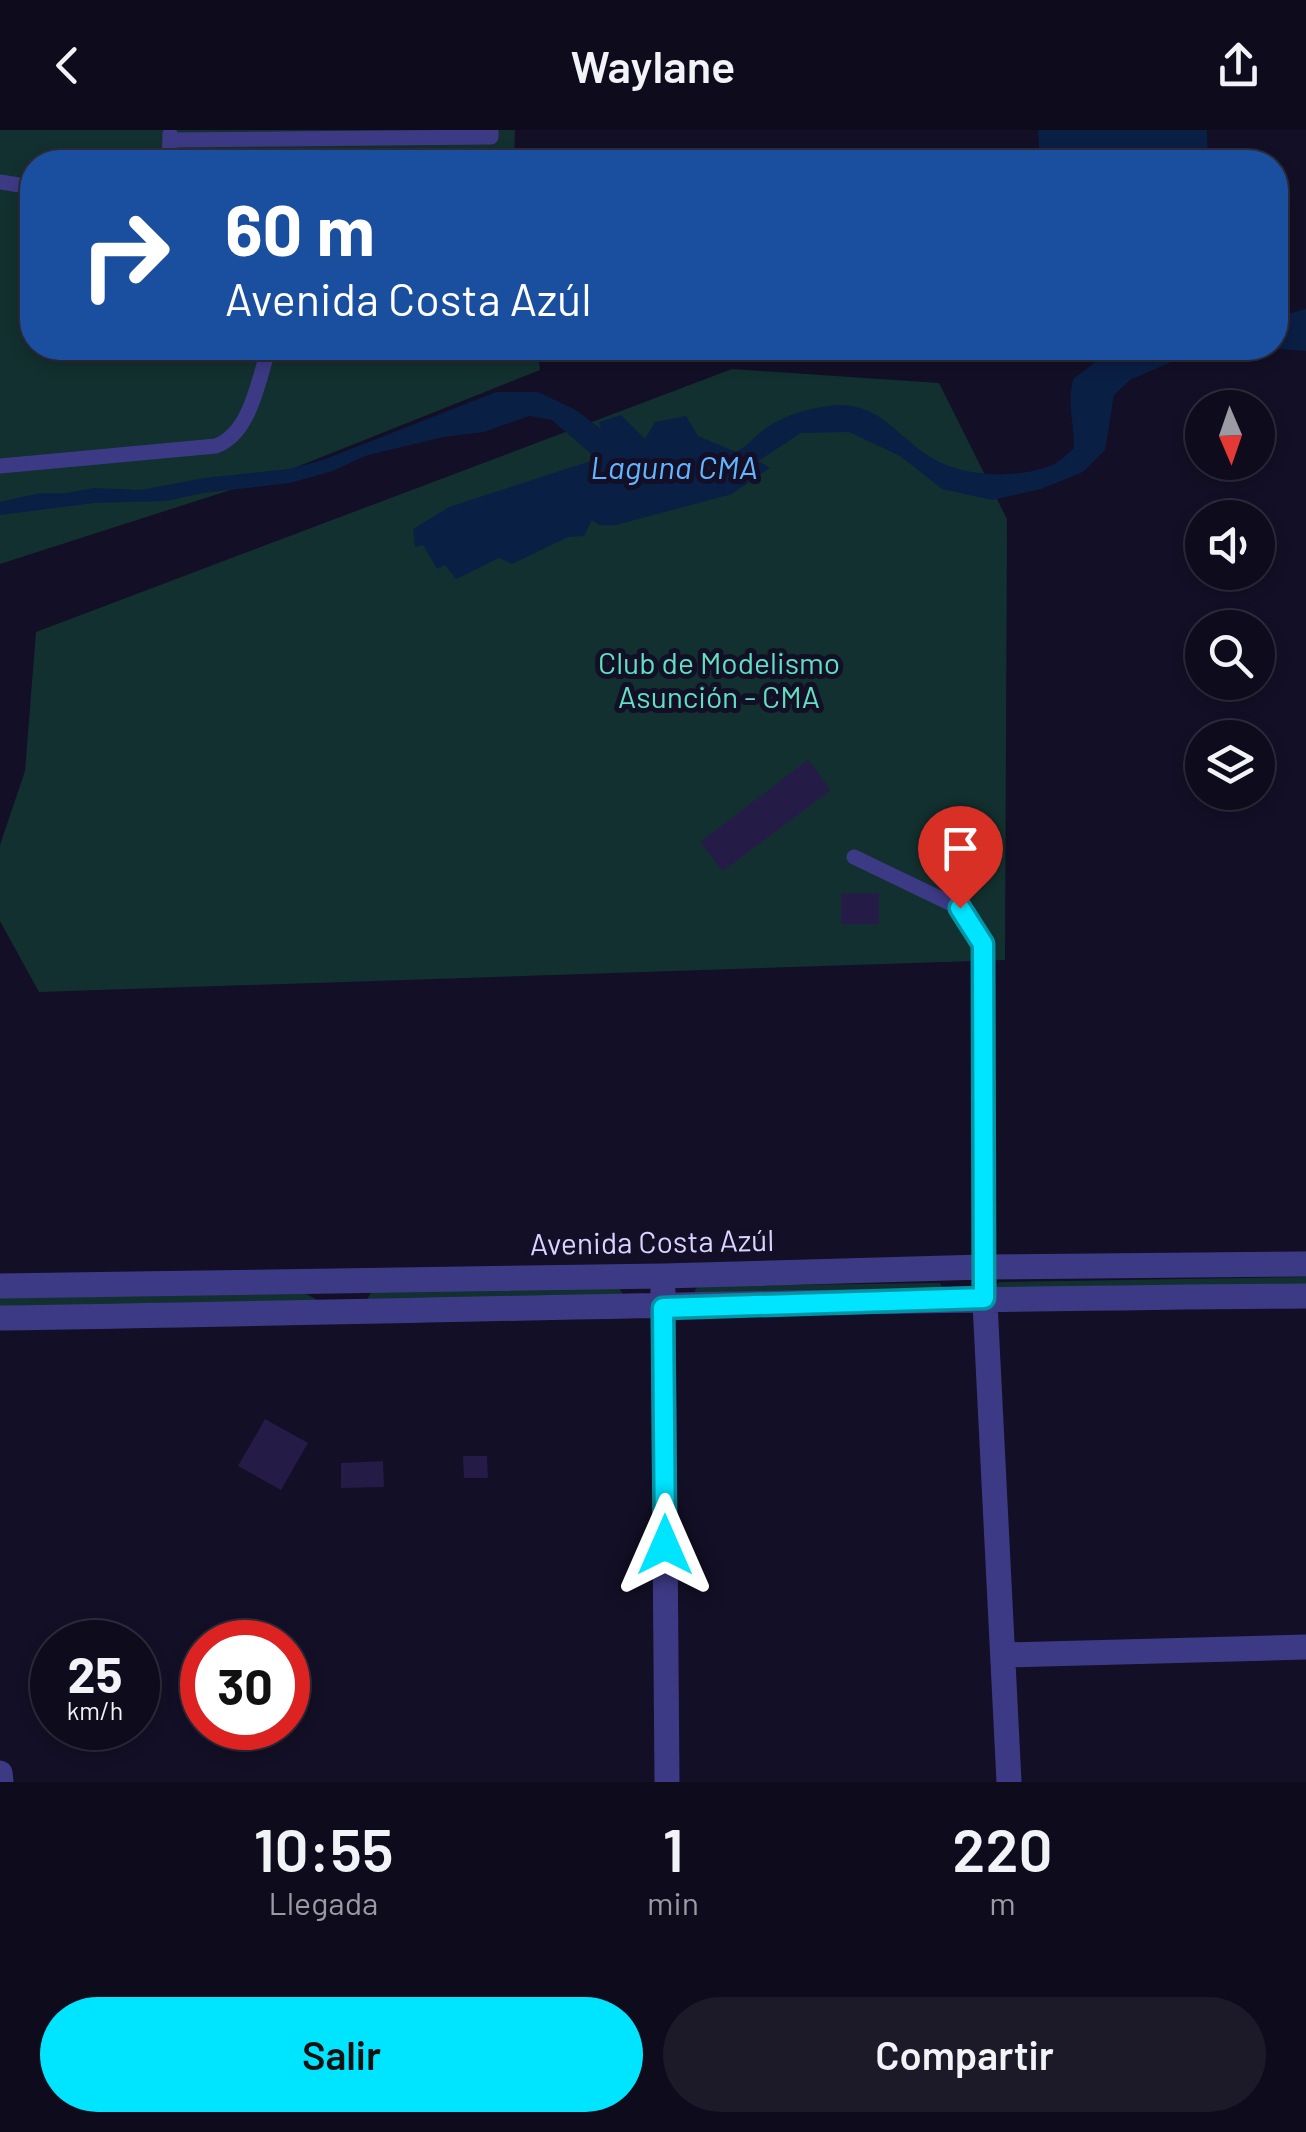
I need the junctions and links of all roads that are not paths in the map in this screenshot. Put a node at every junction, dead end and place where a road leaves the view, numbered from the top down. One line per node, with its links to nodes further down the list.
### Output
1 (491, 130): 2 (lane)
2 (170, 135)
3 (264, 360): 4 (lane)
4 (0, 466)
5 (854, 857): 7 (lane)
6 (1306, 1264): 7 (street, Avenida Costa Azúl)
7 (983, 1266): 8 (street, Avenida Costa Azúl); 12 (street)
8 (663, 1276): 9 (street, Avenida Costa Azúl); 13 (street)
9 (342, 1281): 10 (street, Avenida Costa Azúl); 14 (street)
10 (0, 1286)
11 (1306, 1296): 12 (street)
12 (984, 1298): 13 (street); 17 (street)
13 (663, 1308): 14 (street); 20 (street)
14 (343, 1313): 15 (street)
15 (0, 1318)
16 (1306, 1647): 17 (street)
17 (1003, 1654): 21 (street)
18 (0, 1773): 19 (street)
19 (0, 1782)
20 (667, 1782)
21 (1009, 1782)

